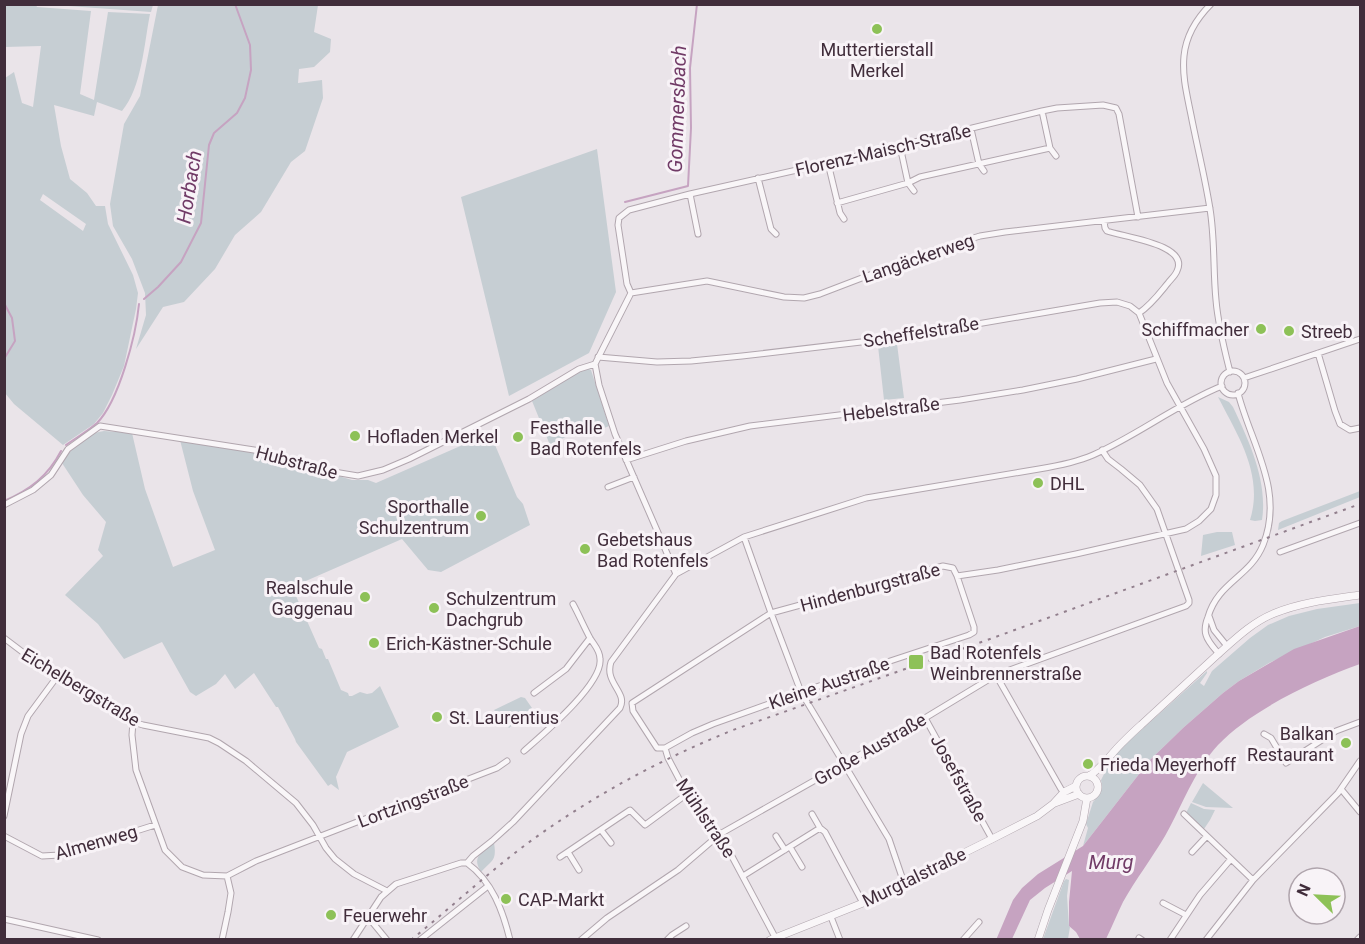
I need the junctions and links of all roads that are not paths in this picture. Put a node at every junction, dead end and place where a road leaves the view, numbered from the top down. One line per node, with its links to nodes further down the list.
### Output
1 (1211, 4): 15 (street)
2 (1042, 111): 3 (street, Florenz-Maisch-Straße); 5 (street); 16 (street, Florenz-Maisch-Straße)
3 (971, 129): 4 (street, Florenz-Maisch-Straße); 8 (street)
4 (900, 146): 7 (street, Florenz-Maisch-Straße); 11 (street)
5 (1050, 148): 6 (street); 8 (street)
6 (1056, 156)
7 (828, 163): 10 (street, Florenz-Maisch-Straße); 14 (street)
8 (979, 164): 9 (street); 11 (street)
9 (984, 171)
10 (759, 178): 13 (street, Florenz-Maisch-Straße); 20 (street)
11 (908, 183): 12 (street); 14 (street)
12 (914, 191)
13 (690, 194): 19 (street); 21 (street, Florenz-Maisch-Straße)
14 (837, 202): 17 (street)
15 (1210, 208): 16 (street, Langäckerweg); 28 (street)
16 (1138, 218): 18 (street, Langäckerweg)
17 (844, 219)
18 (1104, 221): 21 (street, Langäckerweg); 22 (street)
19 (698, 234)
20 (776, 234)
21 (631, 293): 25 (street)
22 (1139, 313): 25 (street, Scheffelstraße); 26 (street)
23 (1360, 339): 24 (street)
24 (1318, 353): 29 (street); 33 (street)
25 (598, 357): 27 (street)
26 (1156, 359): 32 (street); 35 (street, Hebelstraße)
27 (595, 364): 35 (street); 38 (street, Hubstraße)
28 (1230, 372): 29 (street); 30 (street)
29 (1244, 378): 31 (street)
30 (1222, 386): 31 (street); 32 (street)
31 (1238, 393): 48 (street)
32 (1179, 406): 34 (street); 40 (street, Hindenburgstraße)
33 (1360, 428)
34 (1102, 450): 40 (street); 41 (street)
35 (626, 460): 36 (street)
36 (634, 477): 37 (street); 43 (street)
37 (608, 487)
38 (4, 506)
39 (1360, 523): 42 (street)
40 (1166, 534): 44 (street, Hindenburgstraße); 54 (street, Große Austraße)
41 (744, 537): 43 (street); 47 (street)
42 (1280, 552)
43 (676, 574): 96 (street)
44 (957, 576): 47 (street, Hindenburgstraße); 55 (street, Kleine Austraße)
45 (1360, 595): 51 (street, Murgtalstraße)
46 (573, 604): 50 (street)
47 (771, 613): 55 (street); 57 (street, Hindenburgstraße)
48 (1208, 614): 51 (street); 52 (street)
49 (4, 638): 53 (street, Eichelbergstraße)
50 (590, 638): 56 (street); 63 (street)
51 (1227, 646): 52 (street, Murgtalstraße)
52 (1219, 654): 65 (street, Murgtalstraße)
53 (59, 674): 59 (street, Eichelbergstraße); 80 (street)
54 (996, 675): 58 (street, Große Austraße); 72 (street)
55 (801, 692): 62 (street, Kleine Austraße); 67 (street)
56 (534, 693)
57 (632, 707): 62 (street, Mühlstraße)
58 (925, 718): 67 (street, Große Austraße); 89 (street, Josefstraße)
59 (133, 722): 81 (street); 88 (street, Eichelbergstraße)
60 (1360, 722): 61 (street)
61 (1264, 734)
62 (665, 748): 73 (street, Mühlstraße)
63 (524, 751)
64 (507, 761): 88 (street, Lortzingstraße)
65 (1107, 761): 68 (street, Murgtalstraße); 69 (street, Murgtalstraße)
66 (1360, 761): 71 (street)
67 (843, 764): 84 (street, Große Austraße); 102 (street)
68 (1089, 776): 69 (street); 70 (street, Murgtalstraße)
69 (1096, 782): 75 (street, Murgtalstraße)
70 (1076, 786): 72 (street, Murgtalstraße); 74 (street)
71 (1341, 789): 77 (street); 101 (street)
72 (1064, 792): 76 (street, Murgtalstraße)
73 (687, 794): 83 (street); 84 (street, Mühlstraße)
74 (1079, 794): 75 (street); 76 (street, Murgtalstraße)
75 (1087, 798): 124 (street)
76 (1053, 804): 89 (street, Murgtalstraße)
77 (1360, 812)
78 (812, 814): 82 (street)
79 (1184, 814): 87 (street)
80 (4, 816)
81 (155, 825): 85 (street, Almenweg); 99 (street)
82 (820, 828): 91 (street); 105 (street)
83 (601, 830): 90 (street); 92 (street)
84 (720, 834): 100 (street, Mühlstraße); 120 (street, Große Austraße)
85 (4, 836)
86 (776, 836): 91 (street)
87 (1207, 836): 93 (street); 95 (street)
88 (318, 837): 99 (street, Lortzingstraße); 104 (street, Eichelbergstraße)
89 (992, 839): 102 (street, Murgtalstraße)
90 (611, 843)
91 (788, 849): 97 (street); 100 (street)
92 (568, 852): 94 (street); 98 (street)
93 (1192, 852)
94 (560, 857)
95 (1231, 859): 101 (street); 107 (street)
96 (467, 863): 103 (street); 104 (street)
97 (802, 867)
98 (579, 870)
99 (227, 876): 115 (street)
100 (743, 876): 113 (street, Mühlstraße)
101 (1253, 880): 126 (street)
102 (904, 883): 105 (street, Murgtalstraße)
103 (488, 886): 118 (street); 119 (street)
104 (387, 891): 109 (street)
105 (863, 903): 108 (street, Murgtalstraße)
106 (1163, 903): 107 (street)
107 (1186, 915): 125 (street)
108 (831, 916): 113 (street, Murgtalstraße); 122 (street)
109 (368, 917): 116 (street); 117 (street)
110 (4, 919): 114 (street)
111 (979, 922): 123 (street)
112 (686, 926): 121 (street)
113 (773, 938)
114 (98, 939)
115 (222, 939)
116 (353, 939)
117 (387, 939)
118 (420, 939)
119 (510, 939)
120 (581, 939)
121 (667, 939)
122 (840, 939)
123 (963, 939)
124 (1038, 939)
125 (1170, 939)
126 (1206, 939)

